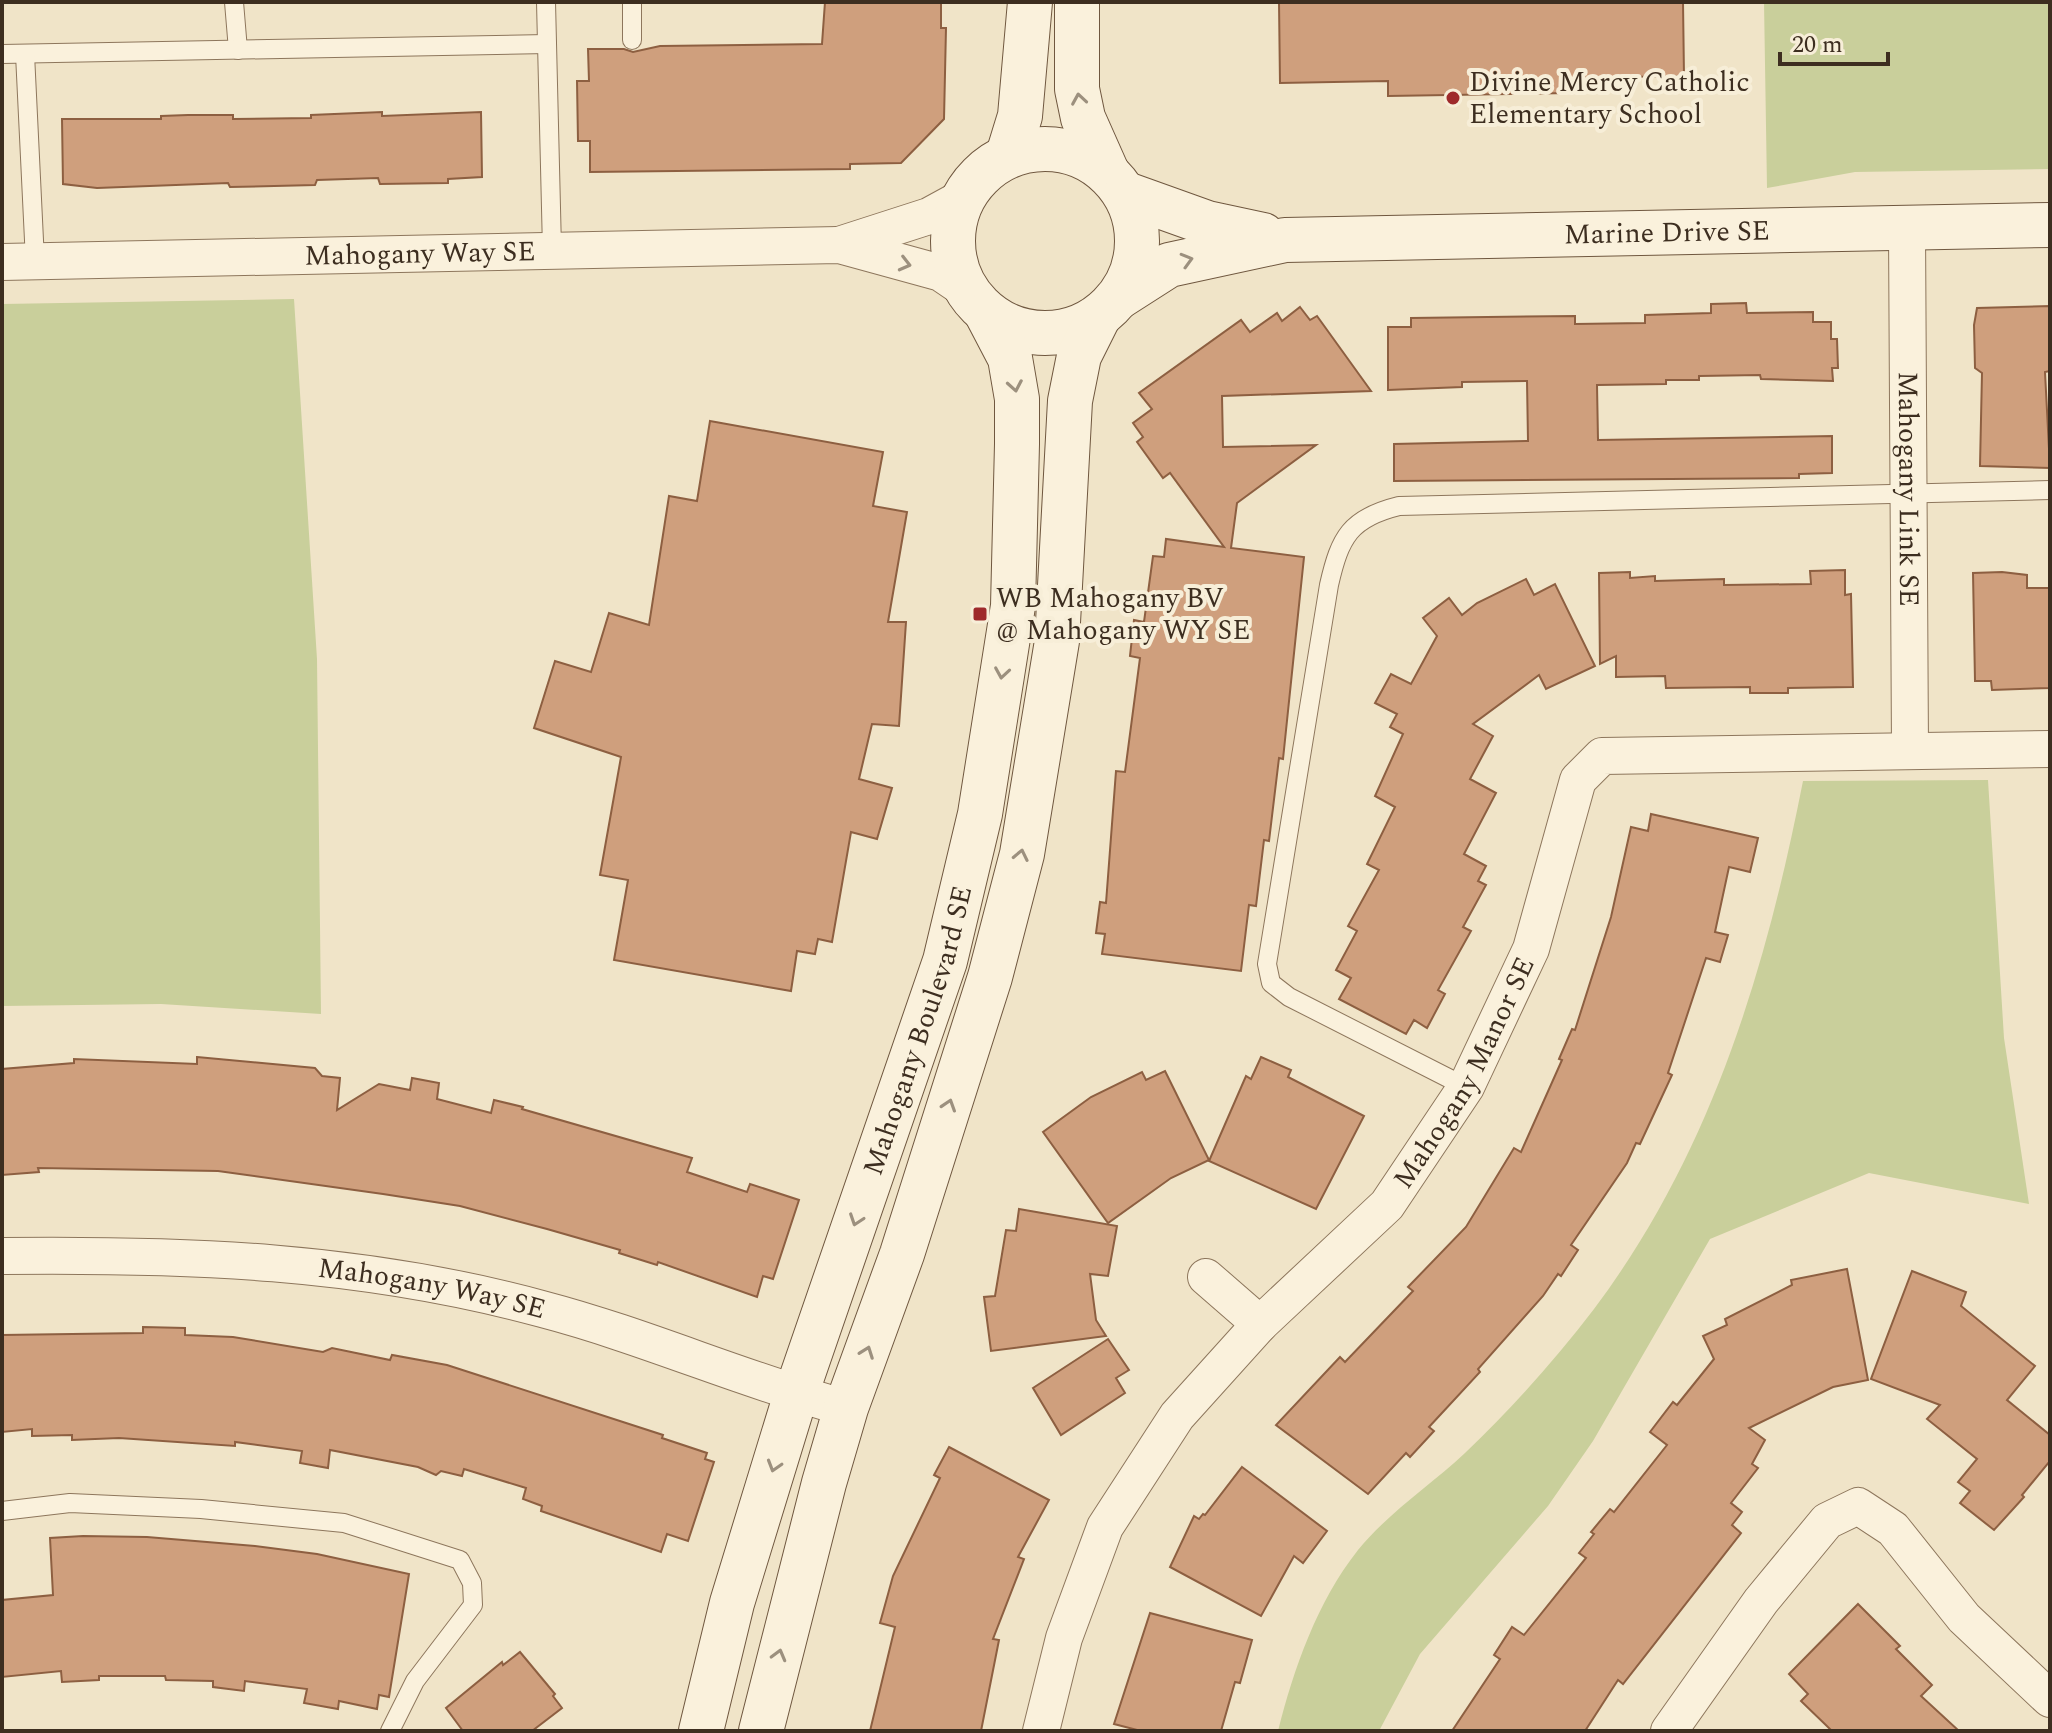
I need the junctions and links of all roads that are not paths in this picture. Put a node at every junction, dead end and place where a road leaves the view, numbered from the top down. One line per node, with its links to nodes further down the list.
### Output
1 (234, 2): 8 (lane)
2 (546, 2): 7 (lane)
3 (632, 2): 6 (lane)
4 (1030, 2): 11 (street)
5 (1077, 2): 12 (street, one-way to 5)
6 (632, 40)
7 (547, 44): 8 (lane); 18 (lane)
8 (238, 50): 10 (lane)
9 (2, 54): 10 (lane)
10 (25, 54): 19 (lane)
11 (1008, 155): 12 (street); 13 (street)
12 (1116, 183): 16 (street, Marine Drive SE); 21 (street)
13 (962, 198): 17 (street, Mahogany Way SE); 20 (street)
14 (2050, 225): 15 (street, Marine Drive SE)
15 (1907, 229): 16 (street, Marine Drive SE); 23 (street, Mahogany Link SE)
16 (1285, 240): 21 (street, Marine Drive SE, one-way to 16)
17 (839, 245): 18 (street, Mahogany Way SE); 20 (street, Mahogany Way SE, one-way to 20)
18 (552, 249): 19 (street, Mahogany Way SE)
19 (18, 261)
20 (976, 302): 21 (street); 30 (street, Mahogany Boulevard SE, one-way to 30)
21 (1108, 308): 31 (street, Mahogany Boulevard SE, one-way to 21)
22 (2050, 490): 23 (lane)
23 (1909, 491): 24 (street, Mahogany Link SE); 26 (lane)
24 (1910, 748): 25 (street, Mahogany Manor SE); 26 (street, Mahogany Manor SE)
25 (2050, 749)
26 (1466, 1087): 29 (street, Mahogany Manor SE)
27 (2, 1256): 30 (street, Mahogany Way SE)
28 (1206, 1277): 29 (street)
29 (1260, 1324): 37 (street, Mahogany Manor SE)
30 (796, 1394): 31 (street, Mahogany Way SE); 35 (street, Mahogany Boulevard SE, one-way to 35)
31 (846, 1408): 36 (street, Mahogany Boulevard SE, one-way to 31)
32 (2, 1511): 34 (lane)
33 (2050, 1699): 38 (street)
34 (390, 1731)
35 (701, 1731)
36 (761, 1731)
37 (1041, 1731)
38 (1669, 1731)

